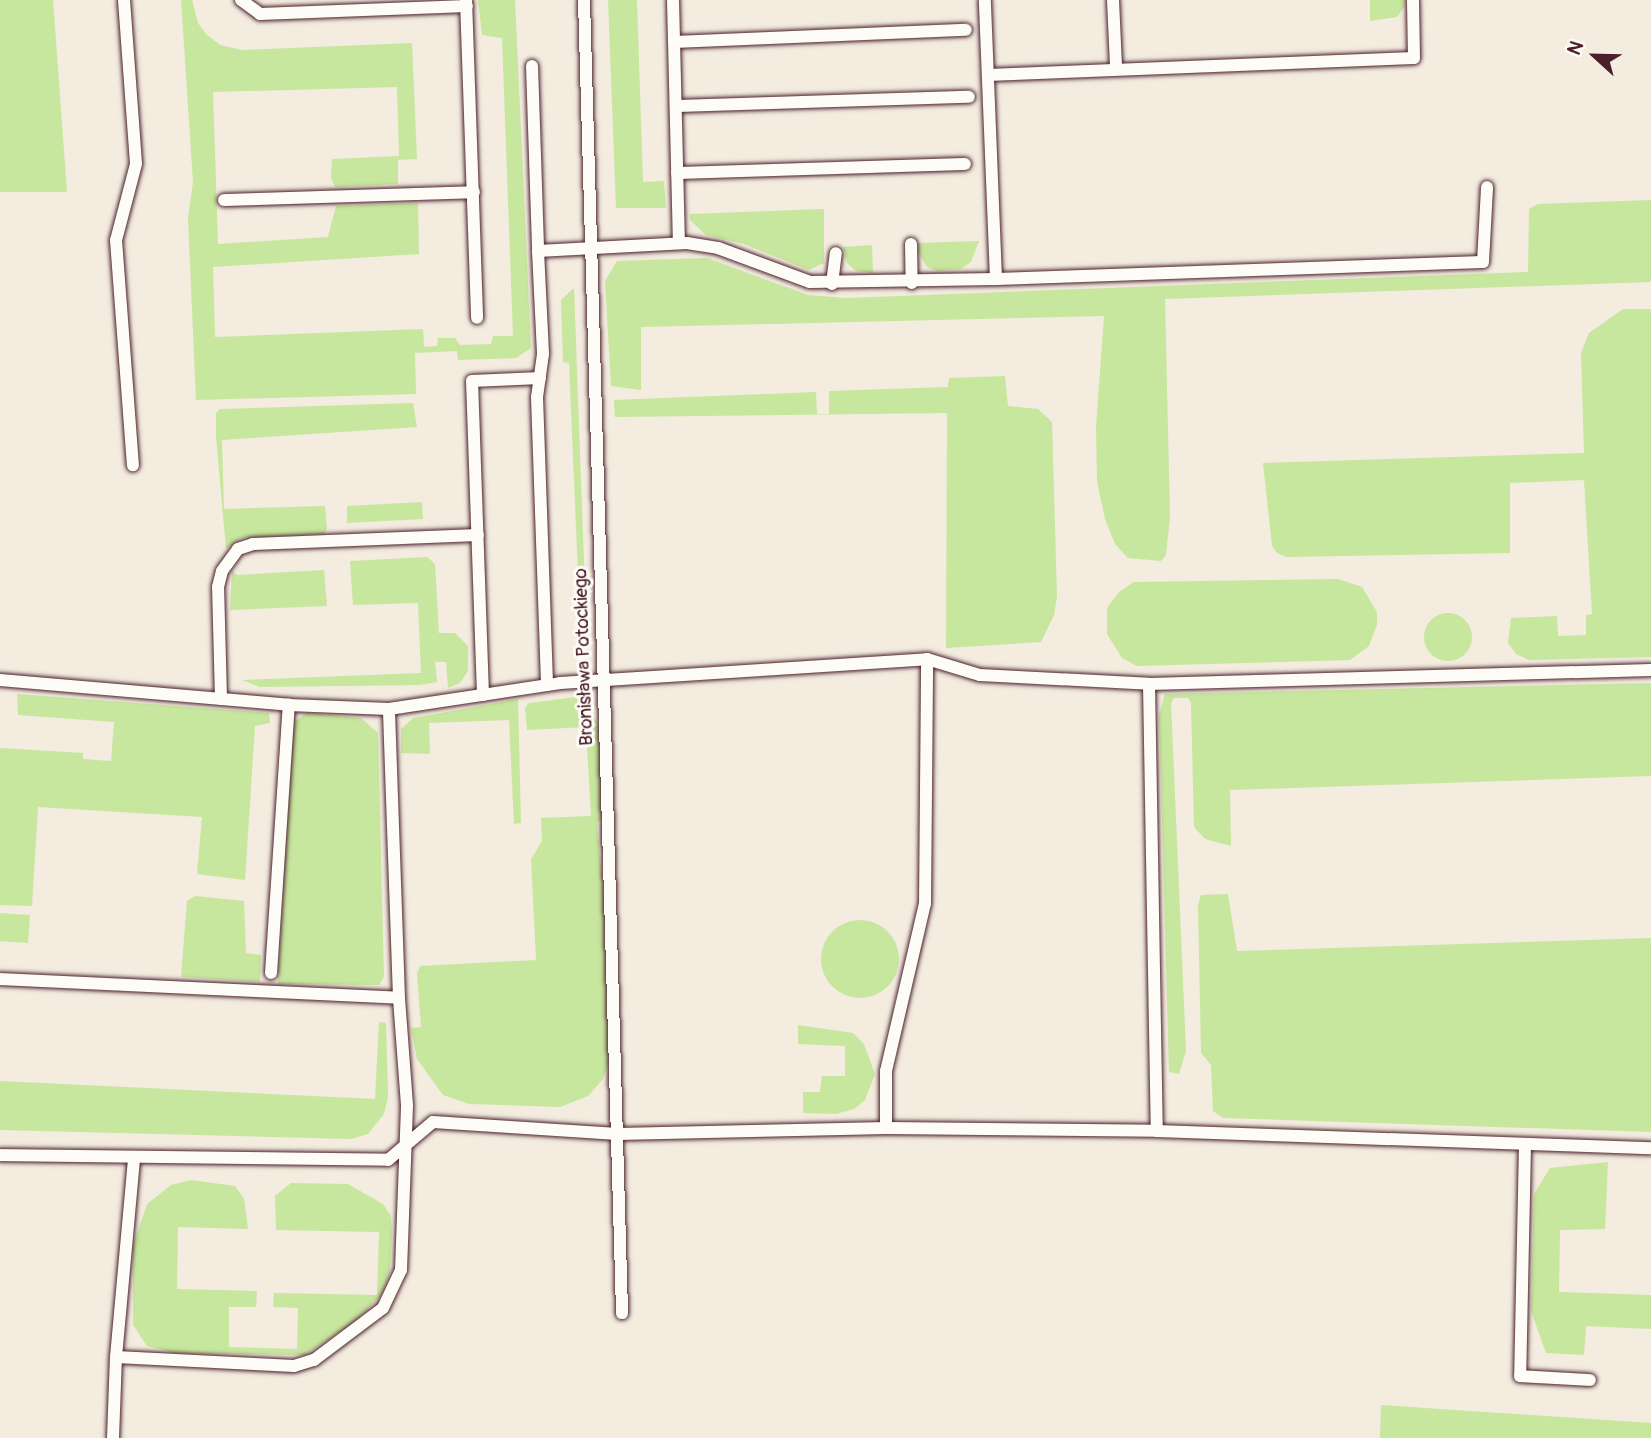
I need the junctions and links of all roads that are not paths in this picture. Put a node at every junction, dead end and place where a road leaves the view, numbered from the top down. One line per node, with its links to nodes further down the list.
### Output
1 (124, 0): 31 (lane)
2 (241, 0): 8 (lane)
3 (584, 0): 23 (lane, Bronisława Potockiego)
4 (673, 0): 10 (lane)
5 (985, 0): 13 (lane)
6 (1114, 0): 12 (lane)
7 (1413, 0): 12 (lane)
8 (467, 3): 19 (lane)
9 (967, 30): 10 (lane)
10 (674, 42): 15 (lane)
11 (532, 65): 24 (lane)
12 (1116, 67): 13 (lane)
13 (988, 75): 26 (lane)
14 (969, 97): 15 (lane)
15 (676, 106): 17 (lane)
16 (965, 164): 17 (lane)
17 (677, 173): 21 (lane)
18 (1487, 187): 26 (lane)
19 (474, 192): 20 (lane); 29 (lane)
20 (224, 200)
21 (678, 243): 23 (lane); 27 (lane)
22 (911, 244): 28 (lane)
23 (592, 247): 24 (lane); 36 (lane, Bronisława Potockiego)
24 (538, 251): 30 (lane)
25 (835, 253): 27 (lane)
26 (996, 279): 28 (lane)
27 (831, 284): 28 (lane)
28 (912, 284)
29 (477, 318)
30 (540, 378): 32 (lane); 38 (lane)
31 (133, 465)
32 (478, 535): 39 (lane); 40 (lane)
33 (927, 659): 36 (lane); 37 (lane); 46 (lane)
34 (1651, 670): 37 (lane)
35 (0, 680): 40 (lane)
36 (604, 683): 38 (lane); 48 (lane, Bronisława Potockiego)
37 (1149, 684): 47 (lane)
38 (547, 685): 39 (lane)
39 (483, 695): 42 (lane)
40 (221, 699): 41 (lane)
41 (289, 705): 42 (lane); 43 (lane)
42 (389, 709): 45 (lane)
43 (271, 973)
44 (0, 979): 45 (lane)
45 (399, 998): 49 (lane)
46 (886, 1128): 47 (lane); 48 (lane)
47 (1157, 1131): 50 (lane)
48 (618, 1134): 49 (lane); 54 (lane, Bronisława Potockiego)
49 (407, 1144): 53 (lane); 55 (lane)
50 (1525, 1145): 51 (lane); 56 (lane)
51 (1651, 1147)
52 (0, 1155): 53 (lane)
53 (134, 1160): 55 (lane)
54 (622, 1312)
55 (116, 1357): 57 (lane)
56 (1591, 1380)
57 (113, 1438)

